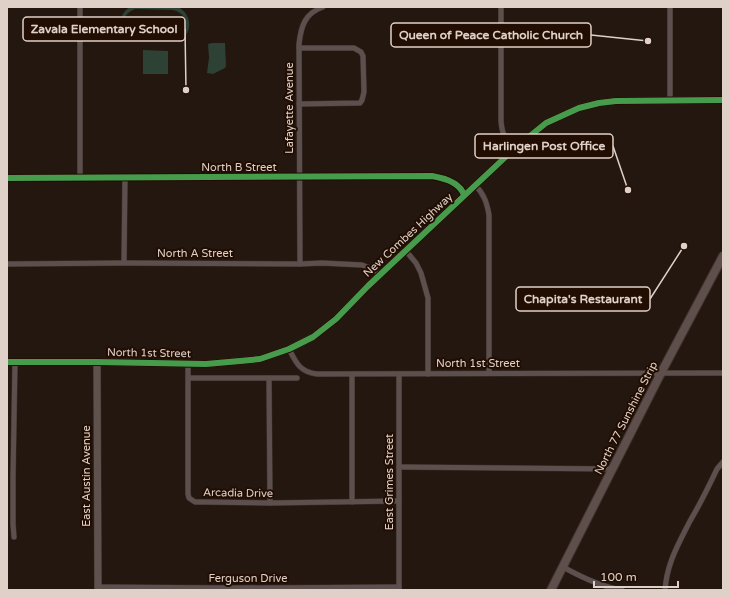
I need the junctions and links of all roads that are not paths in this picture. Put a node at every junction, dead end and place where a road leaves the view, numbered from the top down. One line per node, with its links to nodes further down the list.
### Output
1 (80, 7): 10 (street)
2 (323, 7): 5 (street, Lafayette Avenue)
3 (501, 7): 9 (street)
4 (670, 7): 7 (street)
5 (299, 48): 8 (street, Lafayette Avenue); 8 (street)
6 (723, 100): 7 (street, New Combes Highway)
7 (670, 101): 9 (street, New Combes Highway)
8 (299, 104): 12 (street, Lafayette Avenue)
9 (514, 149): 14 (street, New Combes Highway)
10 (80, 177): 11 (street, North B Street); 13 (street, North B Street)
11 (125, 177): 12 (street, North B Street); 18 (street)
12 (299, 177): 15 (street, North B Street); 20 (street, Lafayette Avenue)
13 (7, 178)
14 (475, 185): 15 (street, New Combes Highway); 27 (street)
15 (464, 196): 16 (street, New Combes Highway)
16 (406, 251): 21 (street, New Combes Highway); 32 (street)
17 (723, 256): 28 (main road, North 77 Sunshine Strip)
18 (124, 263): 19 (street, North A Street); 20 (street, North A Street)
19 (7, 264)
20 (300, 264): 21 (street, North A Street)
21 (381, 275): 22 (street, New Combes Highway)
22 (289, 349): 26 (street, North 1st Street); 30 (street, North 1st Street)
23 (7, 362): 24 (street, North 1st Street)
24 (15, 362): 25 (street, North 1st Street); 42 (street)
25 (97, 362): 26 (street, North 1st Street); 44 (street, East Austin Avenue)
26 (188, 363): 33 (street, Arcadia Drive)
27 (489, 373): 28 (street, North 1st Street); 32 (street, North 1st Street)
28 (661, 373): 29 (street, North 1st Street); 38 (main road, North 77 Sunshine Strip)
29 (723, 373)
30 (352, 374): 31 (street, North 1st Street); 40 (street)
31 (399, 374): 32 (street, North 1st Street); 37 (street, East Grimes Street)
32 (428, 374)
33 (188, 378): 34 (street); 41 (street, Arcadia Drive)
34 (269, 378): 35 (street); 41 (street)
35 (297, 378)
36 (723, 462): 50 (street)
37 (399, 467): 38 (street); 39 (street, East Grimes Street)
38 (613, 469): 43 (main road, North 77 Sunshine Strip)
39 (399, 501): 40 (street, Arcadia Drive); 47 (street, East Grimes Street)
40 (352, 502): 41 (street, Arcadia Drive)
41 (270, 503)
42 (14, 536)
43 (563, 567): 48 (main road, North 77 Sunshine Strip); 49 (street)
44 (98, 589): 45 (street, Ferguson Drive)
45 (235, 589): 46 (street, Ferguson Drive)
46 (346, 589): 47 (street, Ferguson Drive)
47 (399, 589)
48 (551, 590)
49 (622, 590)
50 (665, 590)

